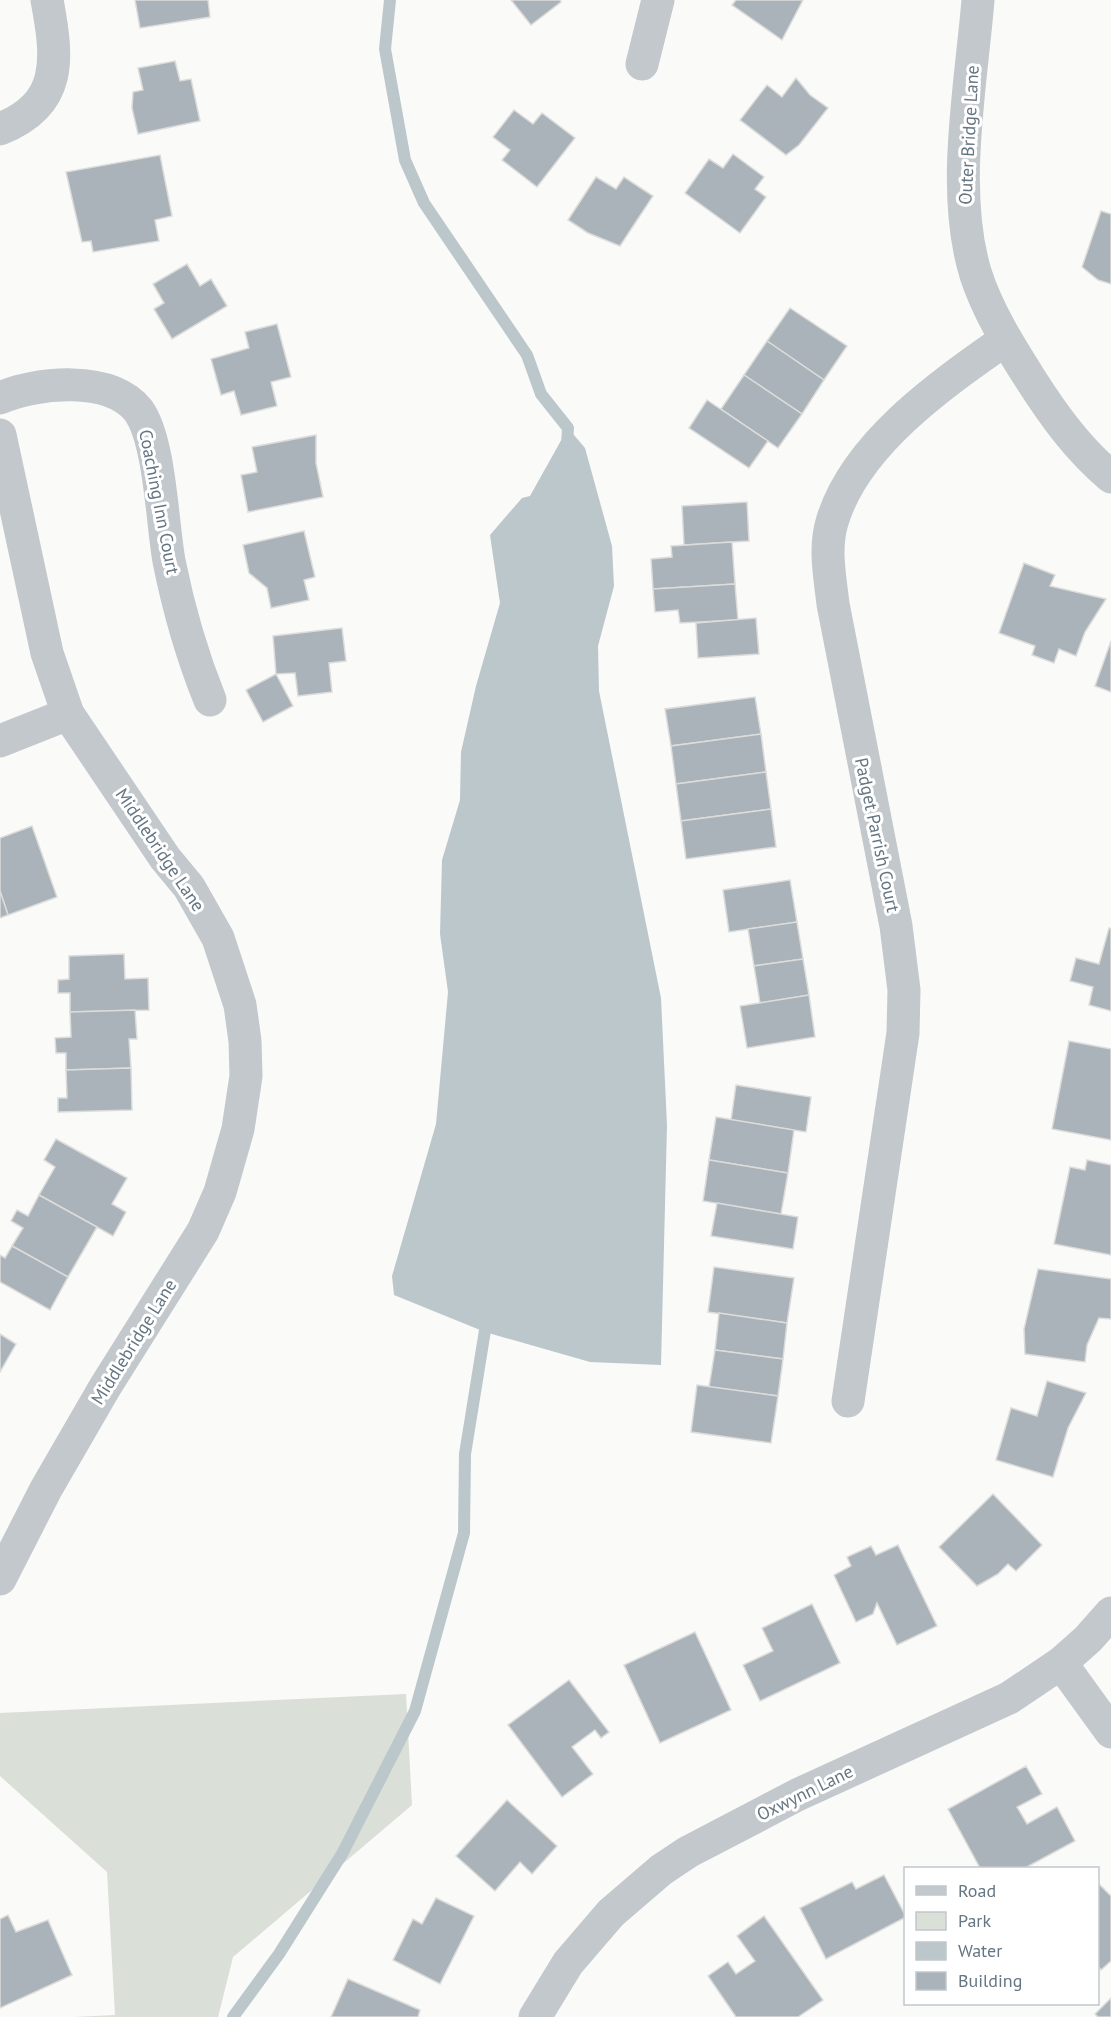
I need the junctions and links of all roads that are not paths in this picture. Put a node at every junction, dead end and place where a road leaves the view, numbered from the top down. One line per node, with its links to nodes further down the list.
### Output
1 (46, 0): 5 (street)
2 (658, 0): 4 (street)
3 (978, 0): 6 (street, Outer Bridge Lane)
4 (642, 64)
5 (0, 129)
6 (1005, 340): 9 (street, Outer Bridge Lane); 13 (street, Padget Parrish Court)
7 (0, 398): 10 (street, Coaching Inn Court)
8 (0, 435): 11 (street, Middlebridge Lane)
9 (1111, 477)
10 (210, 700)
11 (68, 714): 12 (street); 14 (street, Middlebridge Lane)
12 (0, 741)
13 (848, 1401)
14 (0, 1579)
15 (1111, 1613): 16 (street, Oxwynn Lane)
16 (1061, 1663): 17 (street); 18 (street, Oxwynn Lane)
17 (1111, 1732)
18 (535, 2017)

